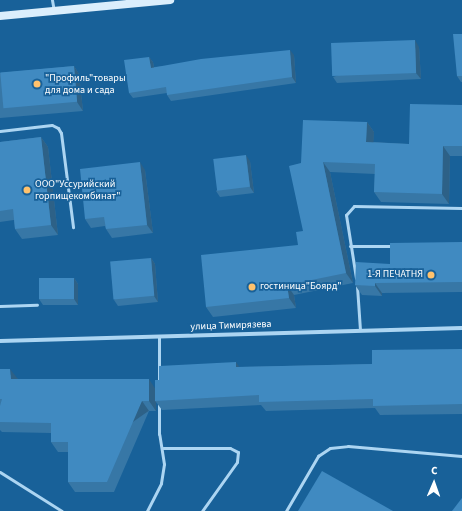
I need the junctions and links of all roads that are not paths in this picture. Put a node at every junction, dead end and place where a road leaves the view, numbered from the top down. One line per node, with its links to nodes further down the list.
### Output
1 (52, 0): 3 (lane)
2 (170, 0): 3 (main road)
3 (54, 11): 4 (main road)
4 (0, 16)
5 (0, 131): 7 (lane)
6 (462, 208): 8 (lane)
7 (73, 227)
8 (350, 246): 9 (lane); 13 (lane)
9 (398, 246)
10 (37, 305): 11 (lane)
11 (0, 306)
12 (462, 328): 13 (street, улица Тимирязева)
13 (360, 330): 14 (street, улица Тимирязева)
14 (159, 337): 15 (street, улица Тимирязева); 16 (lane)
15 (0, 341)
16 (159, 389)
17 (159, 397): 18 (lane)
18 (162, 448): 22 (lane); 23 (lane)
19 (462, 456): 24 (lane)
20 (0, 472): 21 (lane)
21 (62, 511)
22 (147, 511)
23 (202, 511)
24 (286, 511)

